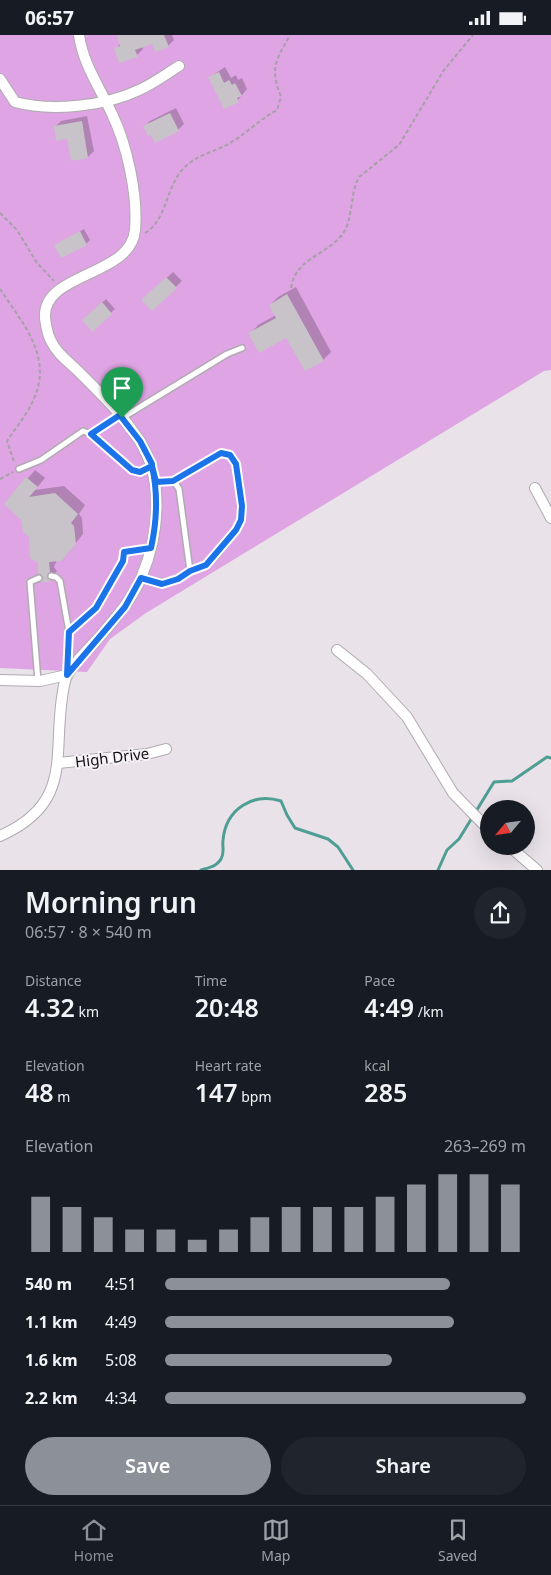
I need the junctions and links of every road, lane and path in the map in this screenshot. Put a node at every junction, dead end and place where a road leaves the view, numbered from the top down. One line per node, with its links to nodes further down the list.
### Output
1 (78, 35): 6 (street)
2 (290, 35): 8 (path)
3 (473, 35): 9 (path)
4 (179, 66): 6 (street)
5 (0, 79): 6 (street)
6 (105, 101): 8 (street)
7 (0, 213): 11 (path)
8 (132, 240): 11 (street)
9 (291, 288)
10 (0, 289): 16 (path)
11 (62, 289): 13 (street)
12 (242, 348): 13 (lane)
13 (121, 417): 14 (lane); 15 (street)
14 (91, 434): 15 (lane); 16 (lane)
15 (152, 466): 19 (street)
16 (18, 469): 17 (path)
17 (0, 479)
18 (173, 481): 19 (lane); 23 (lane); 23 (lane)
19 (156, 482): 22 (street)
20 (536, 488): 21 (street)
21 (551, 518)
22 (151, 548): 26 (street); 27 (lane)
23 (190, 571): 26 (lane)
24 (50, 576): 27 (lane)
25 (39, 578): 31 (lane)
26 (141, 578): 29 (street)
27 (69, 632): 29 (lane)
28 (337, 650): 34 (street)
29 (67, 675): 31 (street); 33 (street)
30 (0, 680): 31 (street)
31 (38, 681)
32 (166, 749): 33 (street, High Drive)
33 (58, 763): 35 (street)
34 (480, 822)
35 (0, 836)
36 (520, 855): 37 (street)
37 (537, 870)

